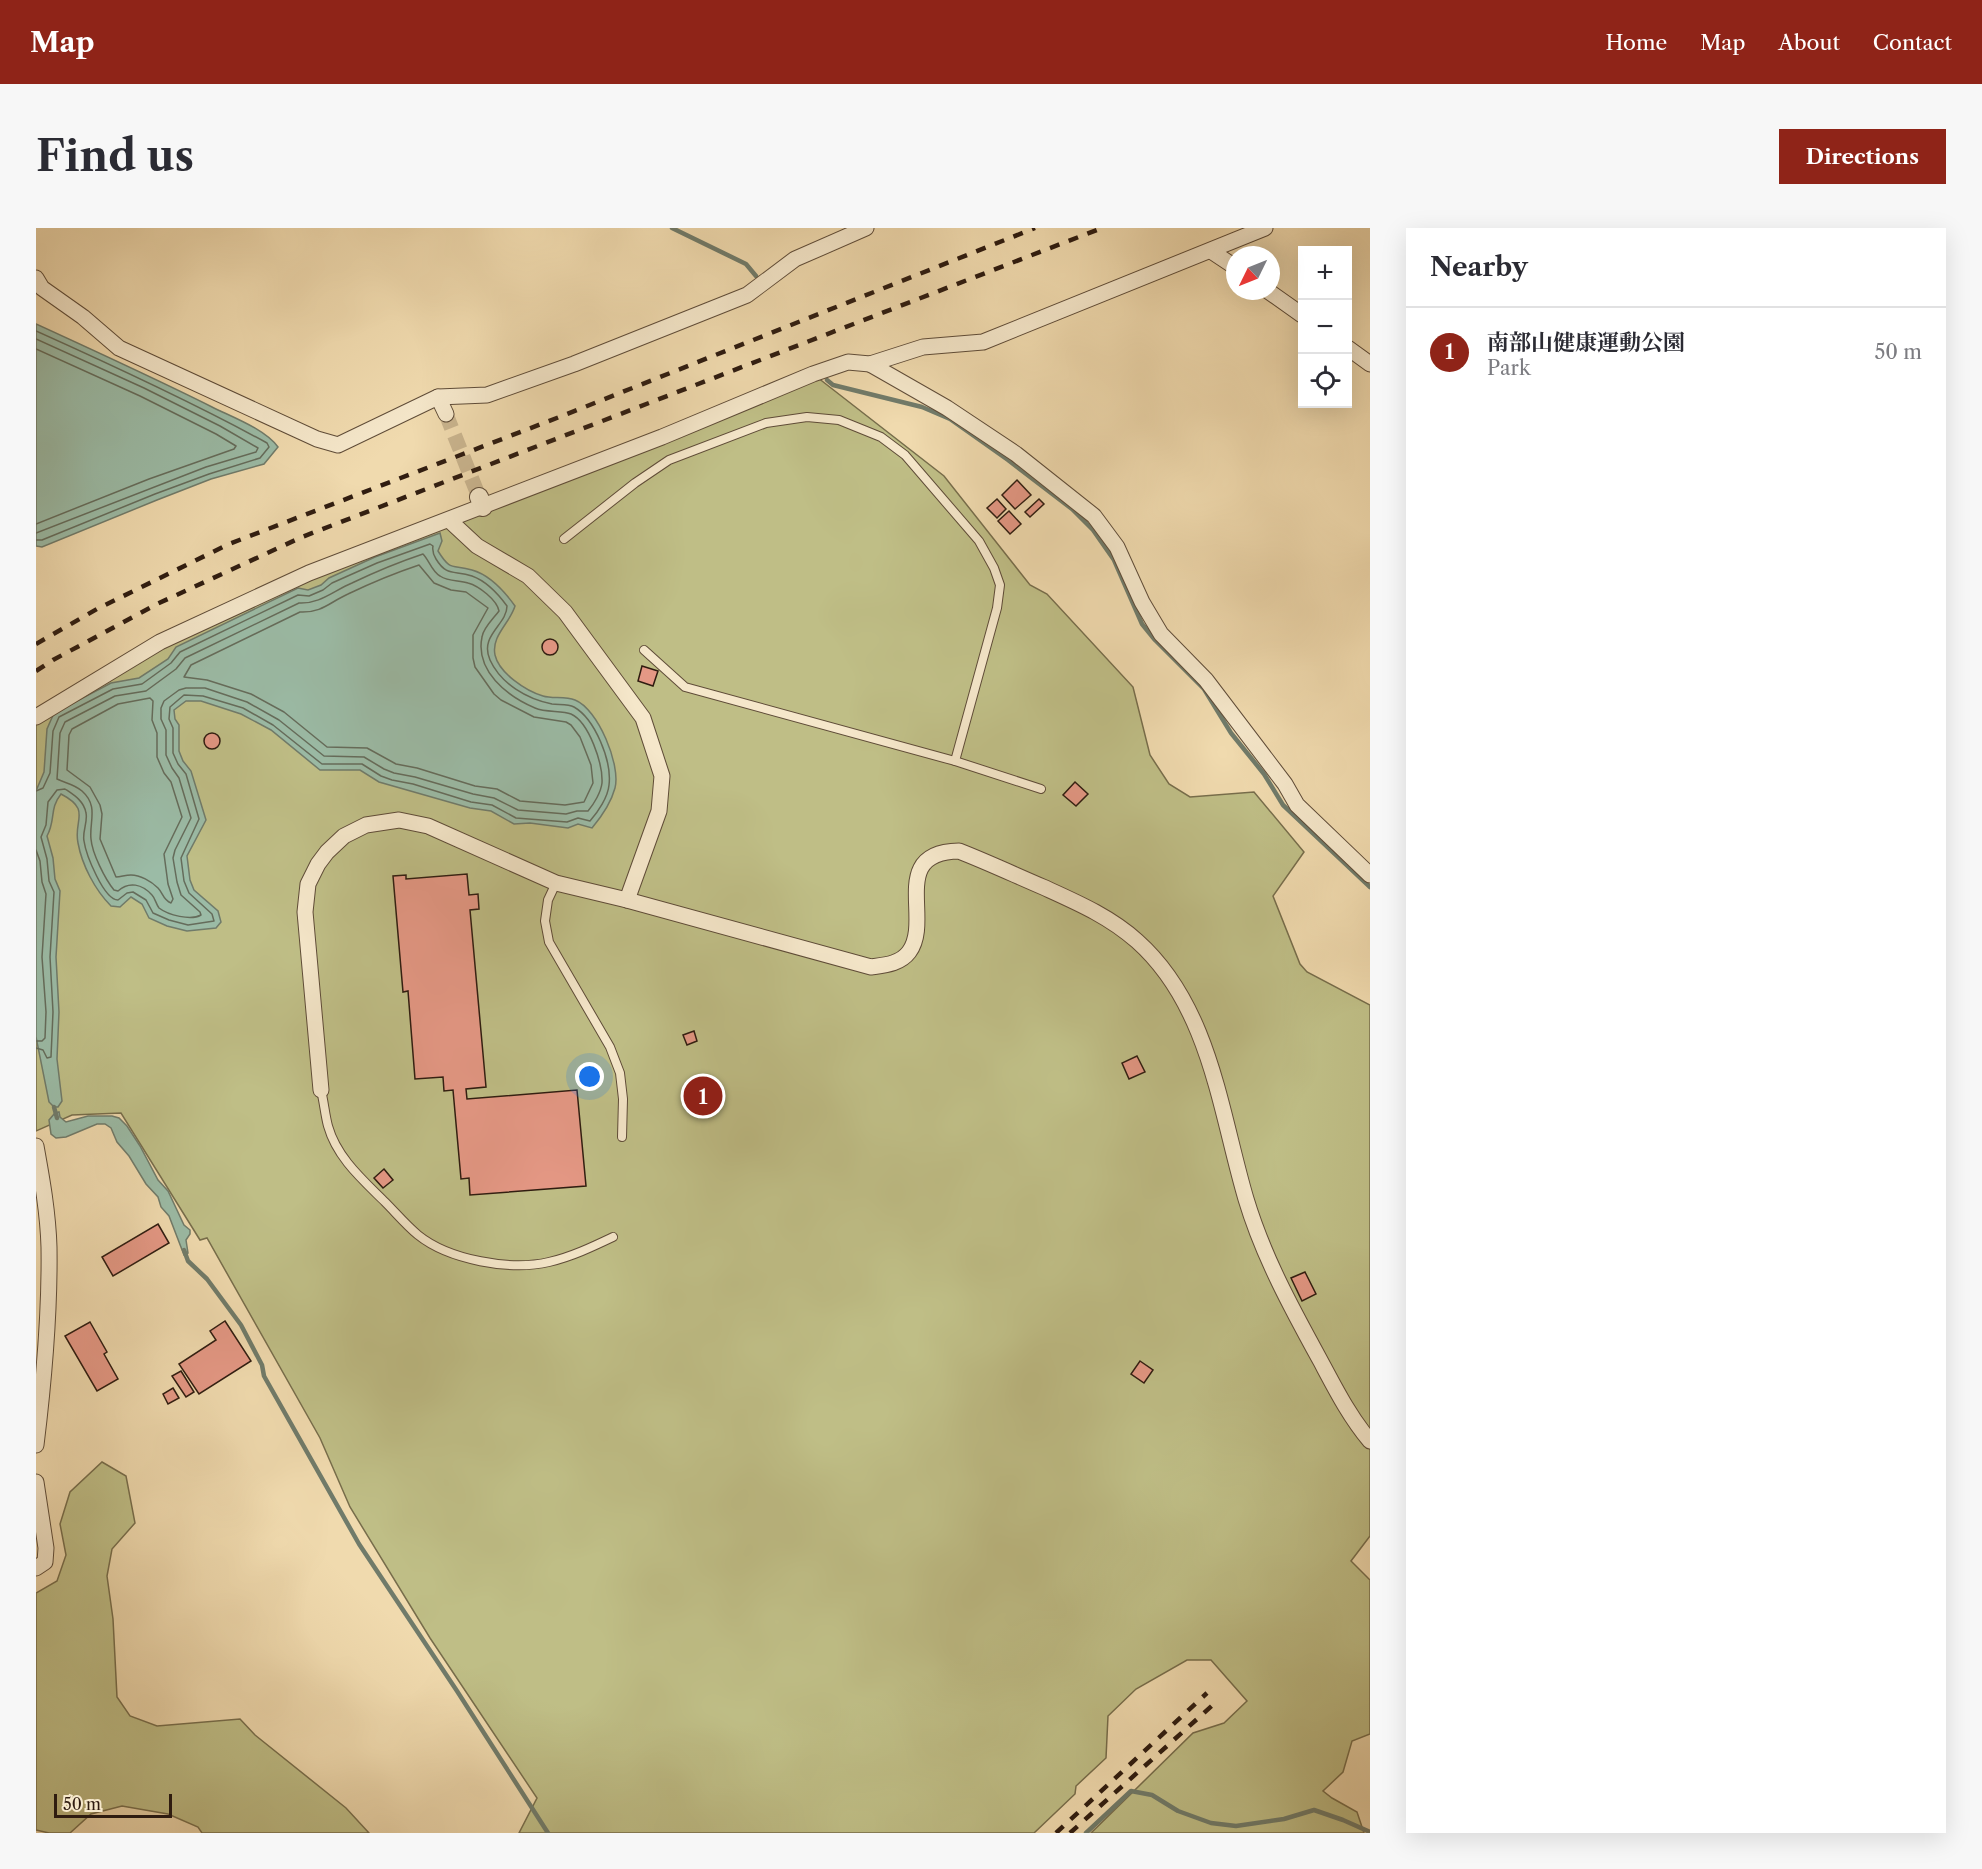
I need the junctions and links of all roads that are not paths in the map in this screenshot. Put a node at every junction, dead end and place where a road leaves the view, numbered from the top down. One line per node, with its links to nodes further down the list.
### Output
1 (866, 228): 11 (street)
2 (1265, 228): 3 (street)
3 (1211, 251): 4 (street); 9 (street)
4 (1226, 261)
5 (36, 278): 11 (street)
6 (1280, 299): 7 (street)
7 (1298, 312)
8 (1352, 351): 10 (street)
9 (870, 364): 13 (street); 19 (street)
10 (1370, 364)
11 (438, 397): 12 (street)
12 (446, 414)
13 (449, 520): 16 (street); 21 (street)
14 (564, 539): 17 (lane)
15 (644, 650): 17 (lane)
16 (36, 717)
17 (956, 761): 18 (lane)
18 (1041, 789)
19 (1370, 875)
20 (556, 883): 21 (street); 22 (street); 23 (lane)
21 (627, 900): 27 (street)
22 (321, 1090): 25 (lane)
23 (622, 1137)
24 (36, 1146): 26 (street)
25 (613, 1237)
26 (40, 1374): 28 (street)
27 (1370, 1441)
28 (36, 1445)
29 (36, 1482): 30 (street)
30 (36, 1568)

